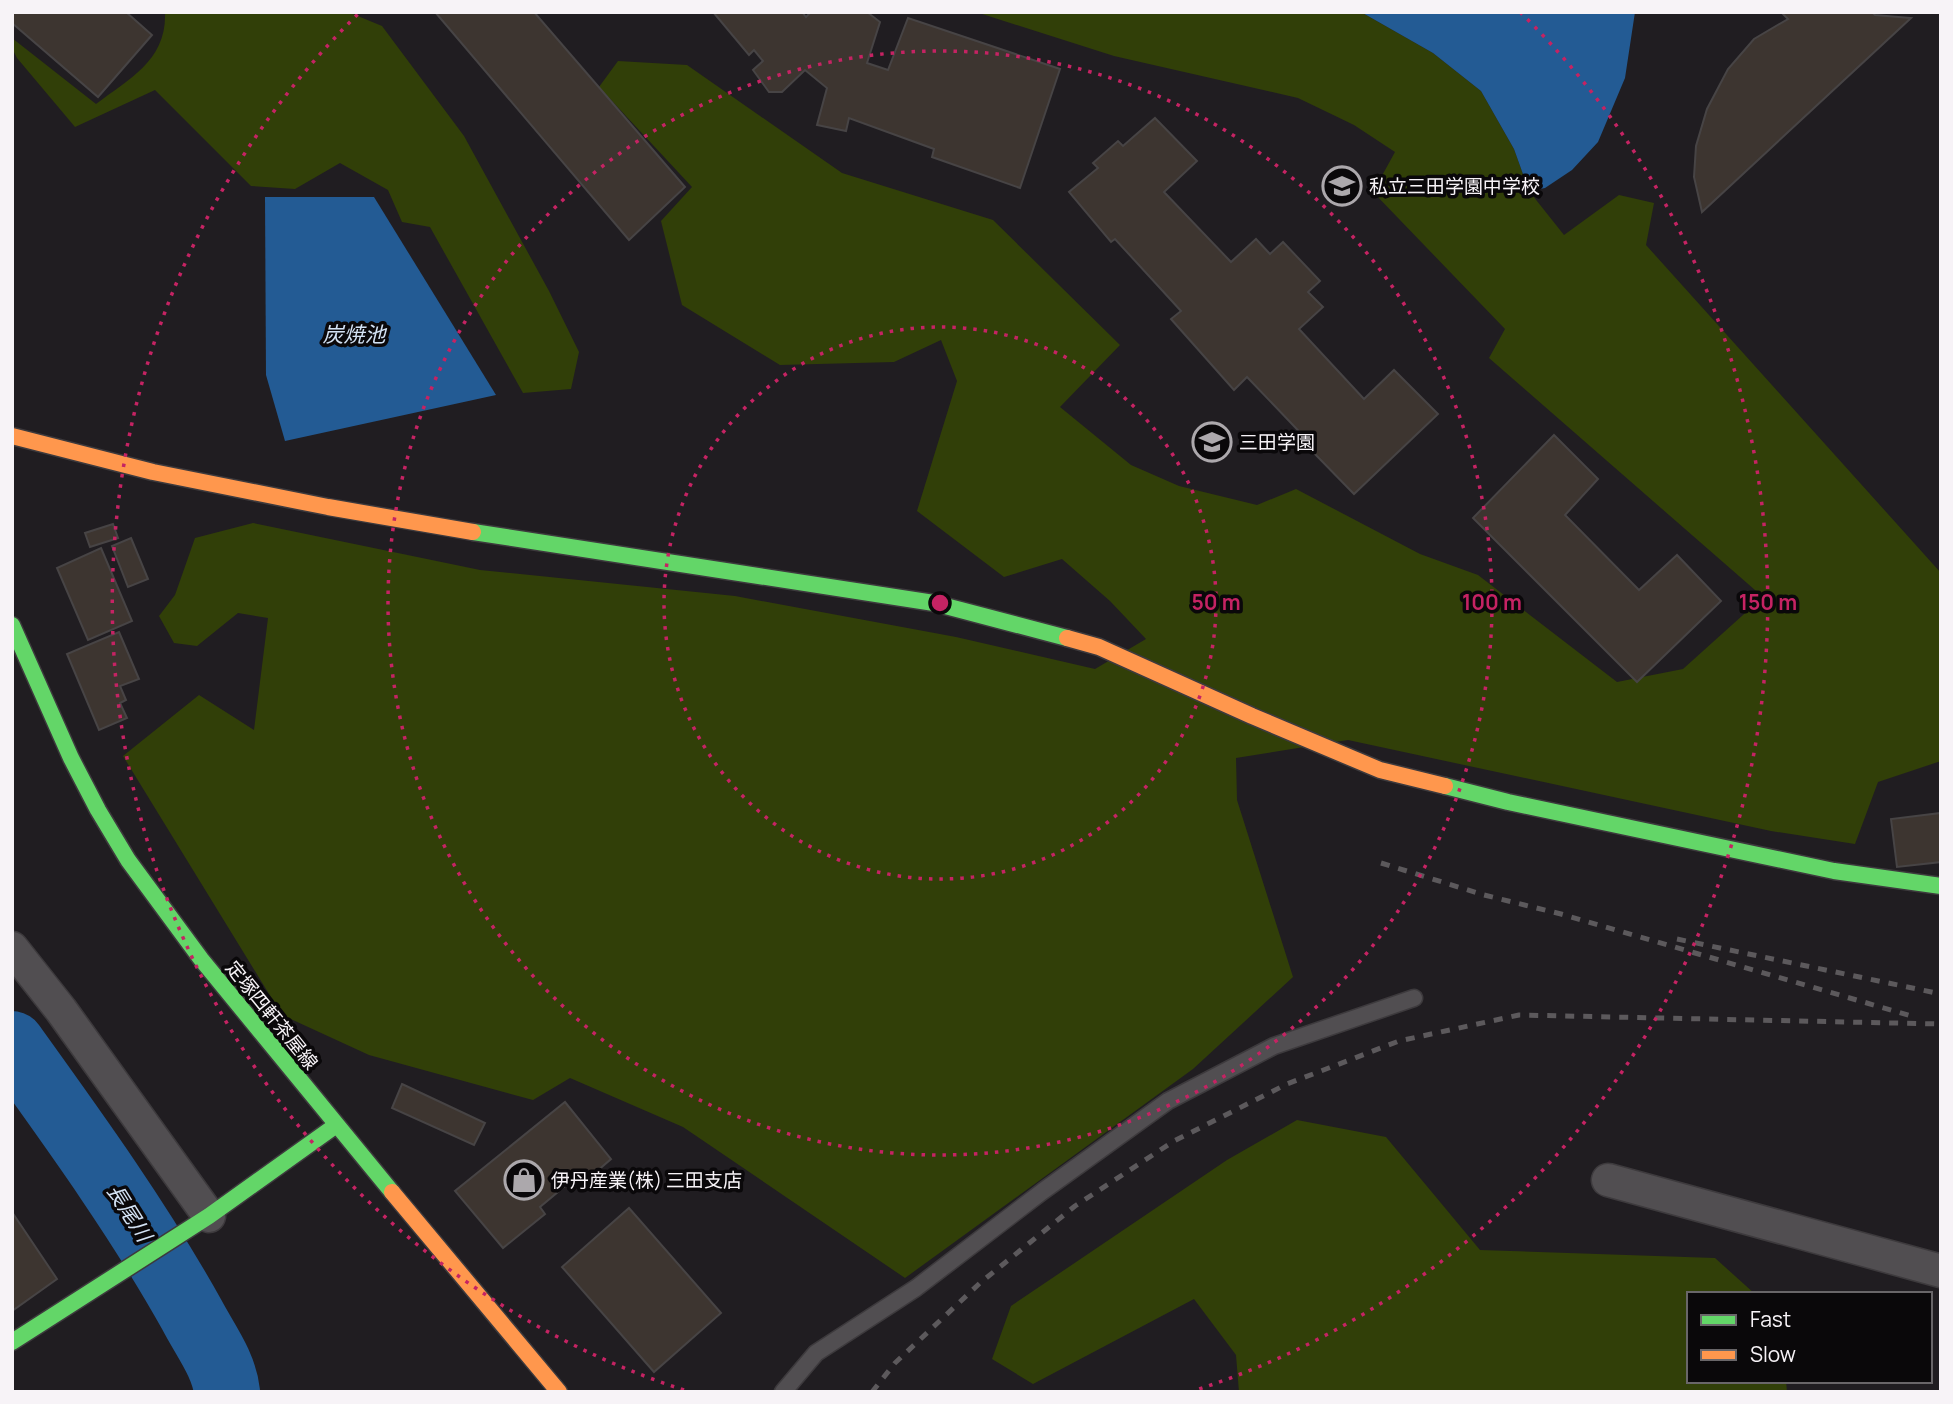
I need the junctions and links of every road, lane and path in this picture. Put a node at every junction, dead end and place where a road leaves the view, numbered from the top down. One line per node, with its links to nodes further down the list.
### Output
1 (12, 436): 3 (street)
2 (12, 625): 6 (street, 定塚四軒茶屋線)
3 (1941, 886)
4 (12, 948): 8 (street)
5 (1414, 998): 12 (lane)
6 (335, 1126): 8 (street); 11 (street, 定塚四軒茶屋線)
7 (1608, 1180): 9 (street)
8 (209, 1216): 10 (street)
9 (1941, 1271)
10 (12, 1342)
11 (559, 1392)
12 (783, 1392)

